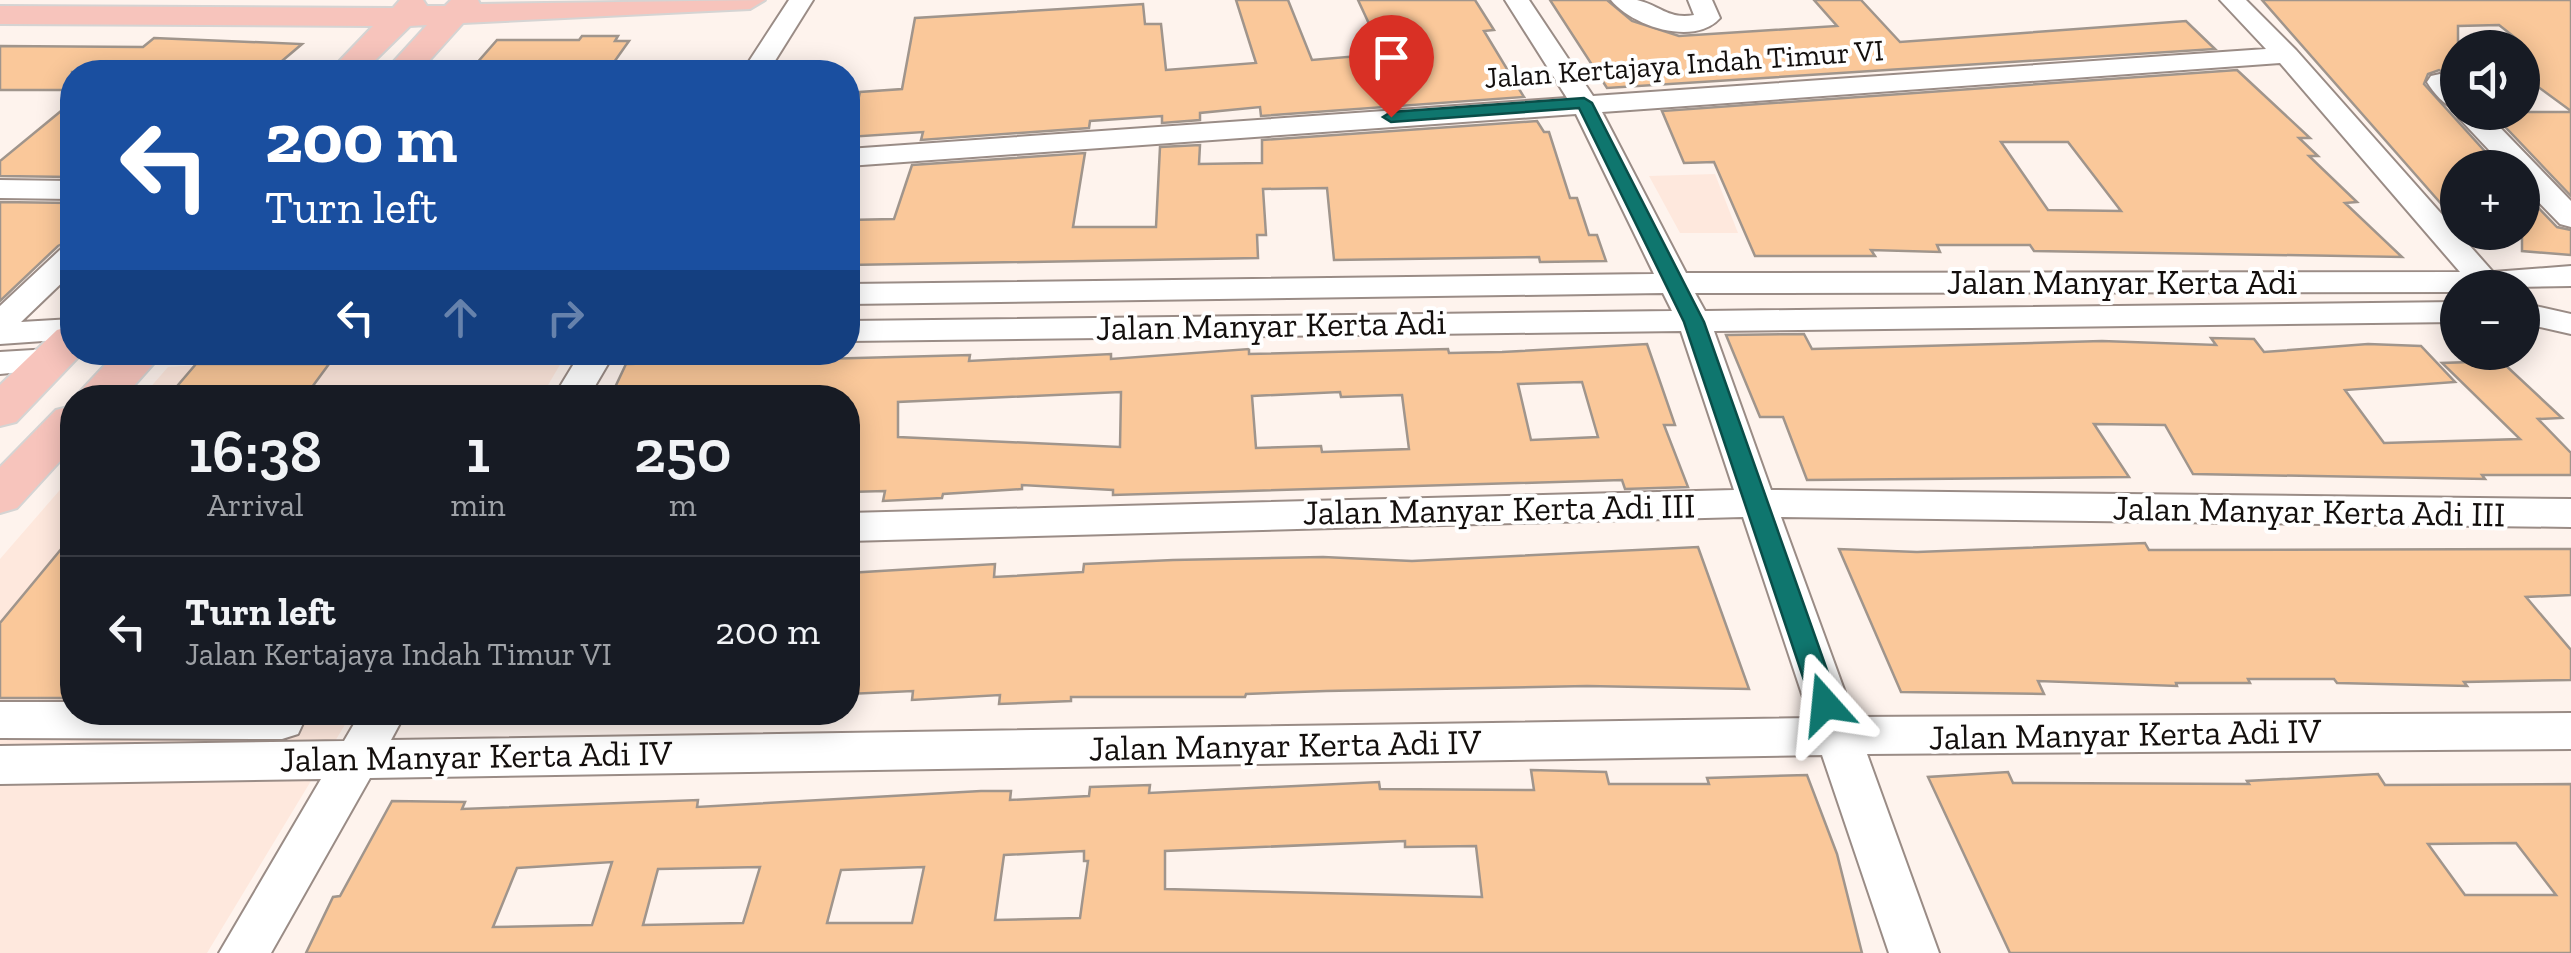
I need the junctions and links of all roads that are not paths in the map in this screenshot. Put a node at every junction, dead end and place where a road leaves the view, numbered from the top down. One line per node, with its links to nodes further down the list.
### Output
1 (750, 0): 8 (main road)
2 (801, 0): 13 (street)
3 (1516, 0): 14 (street)
4 (1623, 0): 5 (street)
5 (1700, 0)
6 (2232, 0): 10 (street)
7 (410, 8): 8 (main road); 9 (main road); 11 (main road)
8 (460, 8): 12 (main road)
9 (0, 14)
10 (2286, 56): 14 (street, Jalan Kertajaya Indah Timur VI); 23 (street)
11 (358, 60)
12 (412, 60)
13 (763, 60)
14 (1584, 103): 17 (street, Jalan Kertajaya Indah Timur VI); 28 (street)
15 (2486, 130): 16 (street)
16 (2505, 150)
17 (860, 157)
18 (2540, 186): 21 (street)
19 (0, 190): 20 (street)
20 (60, 190)
21 (2571, 218)
22 (60, 267): 31 (street)
23 (2473, 270)
24 (2571, 277): 25 (street, Jalan Manyar Kerta Adi)
25 (2540, 279)
26 (2440, 283): 28 (street, Jalan Manyar Kerta Adi)
27 (860, 294): 28 (street, Jalan Manyar Kerta Adi)
28 (1684, 302): 29 (street); 33 (street, Jalan Manyar Kerta Adi); 44 (street)
29 (2440, 312)
30 (2540, 317): 32 (street)
31 (0, 324)
32 (2571, 324)
33 (860, 331)
34 (0, 334): 35 (street)
35 (60, 343)
36 (60, 345): 38 (street)
37 (60, 348): 41 (main road)
38 (0, 363)
39 (129, 365): 40 (main road)
40 (109, 385)
41 (0, 411)
42 (60, 434): 43 (main road)
43 (0, 496)
44 (1758, 503): 45 (street, Jalan Manyar Kerta Adi III); 46 (street, Jalan Manyar Kerta Adi III); 51 (street)
45 (2571, 514)
46 (860, 527)
47 (0, 720): 48 (street)
48 (60, 720)
49 (376, 725): 52 (street)
50 (2571, 732): 51 (street, Jalan Manyar Kerta Adi IV)
51 (1836, 736): 52 (street, Jalan Manyar Kerta Adi IV); 55 (street)
52 (358, 757): 53 (street, Jalan Manyar Kerta Adi IV); 54 (street)
53 (0, 765)
54 (244, 953)
55 (1914, 953)

